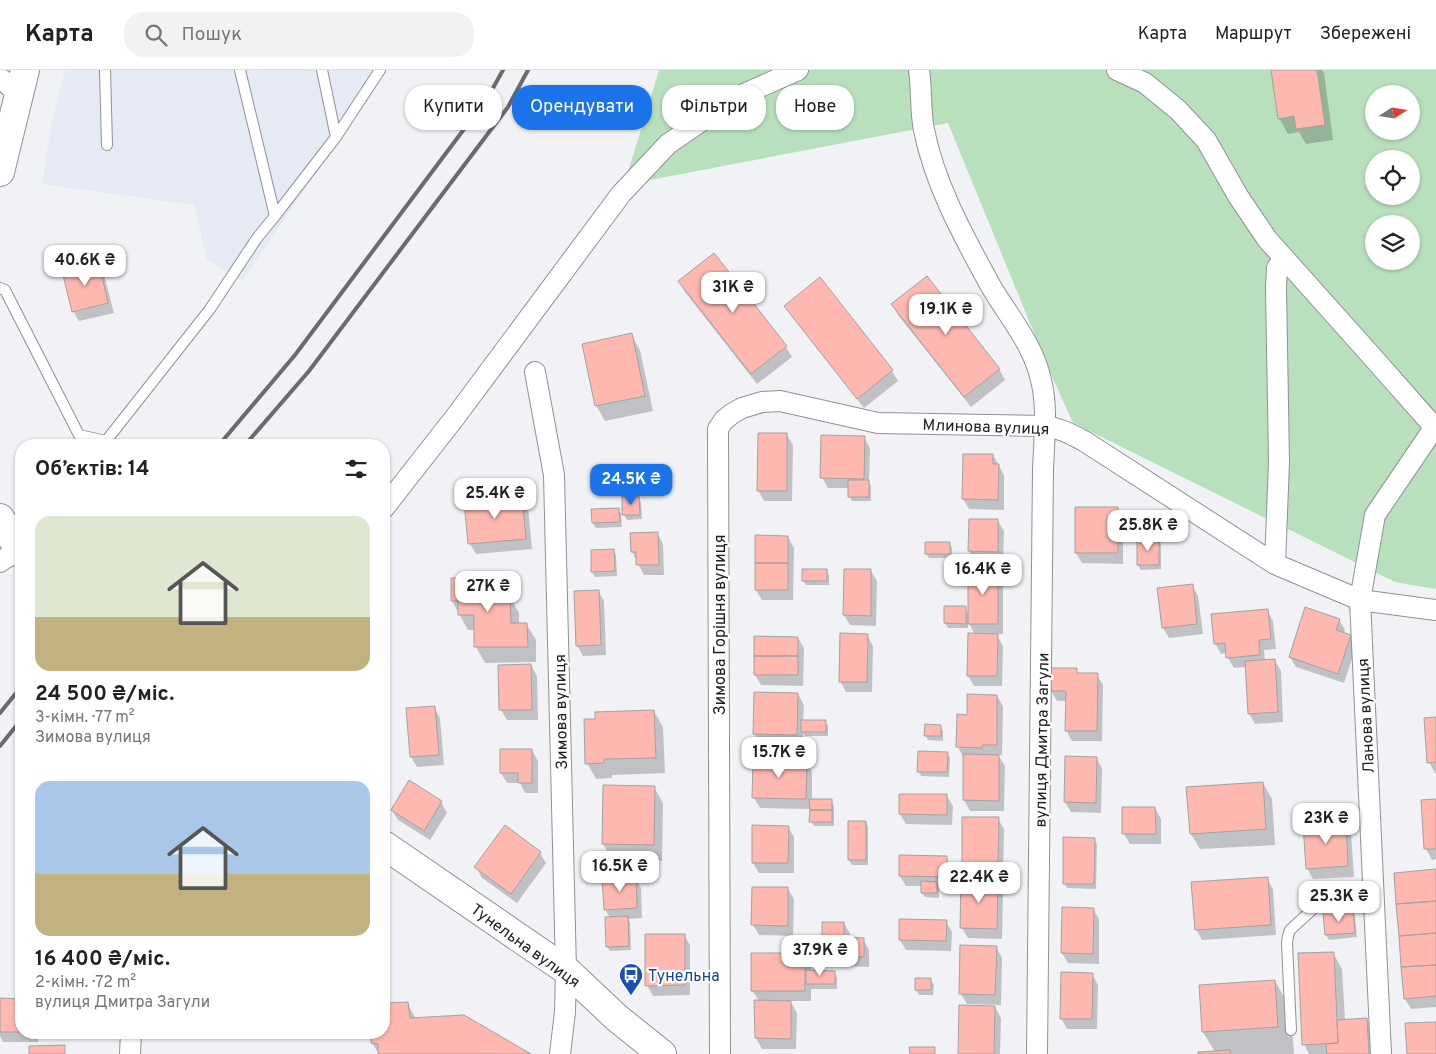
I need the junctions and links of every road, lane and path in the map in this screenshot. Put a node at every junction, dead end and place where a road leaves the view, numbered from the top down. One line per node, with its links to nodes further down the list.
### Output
1 (105, 70): 10 (lane)
2 (240, 70): 12 (lane)
3 (322, 70): 9 (lane)
4 (380, 70): 9 (lane)
5 (798, 70): 21 (street)
6 (919, 70): 17 (street, вулиця Дмитра Загули)
7 (1118, 70): 13 (street)
8 (15, 81): 11 (main road)
9 (336, 137): 12 (lane)
10 (106, 145)
11 (0, 172)
12 (275, 216): 20 (lane)
13 (1284, 258): 18 (street); 24 (street)
14 (0, 288): 19 (lane)
15 (535, 372): 29 (street, Зимова вулиця)
16 (733, 413): 17 (street, Млинова вулиця); 35 (street, Зимова Горішня вулиця)
17 (1045, 426): 24 (street, Млинова вулиця); 36 (street, вулиця Дмитра Загули)
18 (1435, 429): 25 (street, Ланова вулиця)
19 (97, 439)
20 (108, 439)
21 (390, 500)
22 (0, 518): 23 (main road)
23 (13, 555)
24 (1275, 564): 25 (street, Млинова вулиця)
25 (1360, 600): 26 (street, Млинова вулиця); 28 (street, Ланова вулиця)
26 (1436, 610)
27 (390, 849): 29 (main road, Тунельна вулиця)
28 (1373, 893): 30 (lane); 37 (street, Ланова вулиця)
29 (566, 970): 33 (street, Зимова вулиця); 34 (main road, Тунельна вулиця)
30 (1291, 1030)
31 (130, 1039): 32 (street)
32 (130, 1054)
33 (560, 1054)
34 (662, 1054)
35 (720, 1054)
36 (1037, 1054)
37 (1381, 1054)

